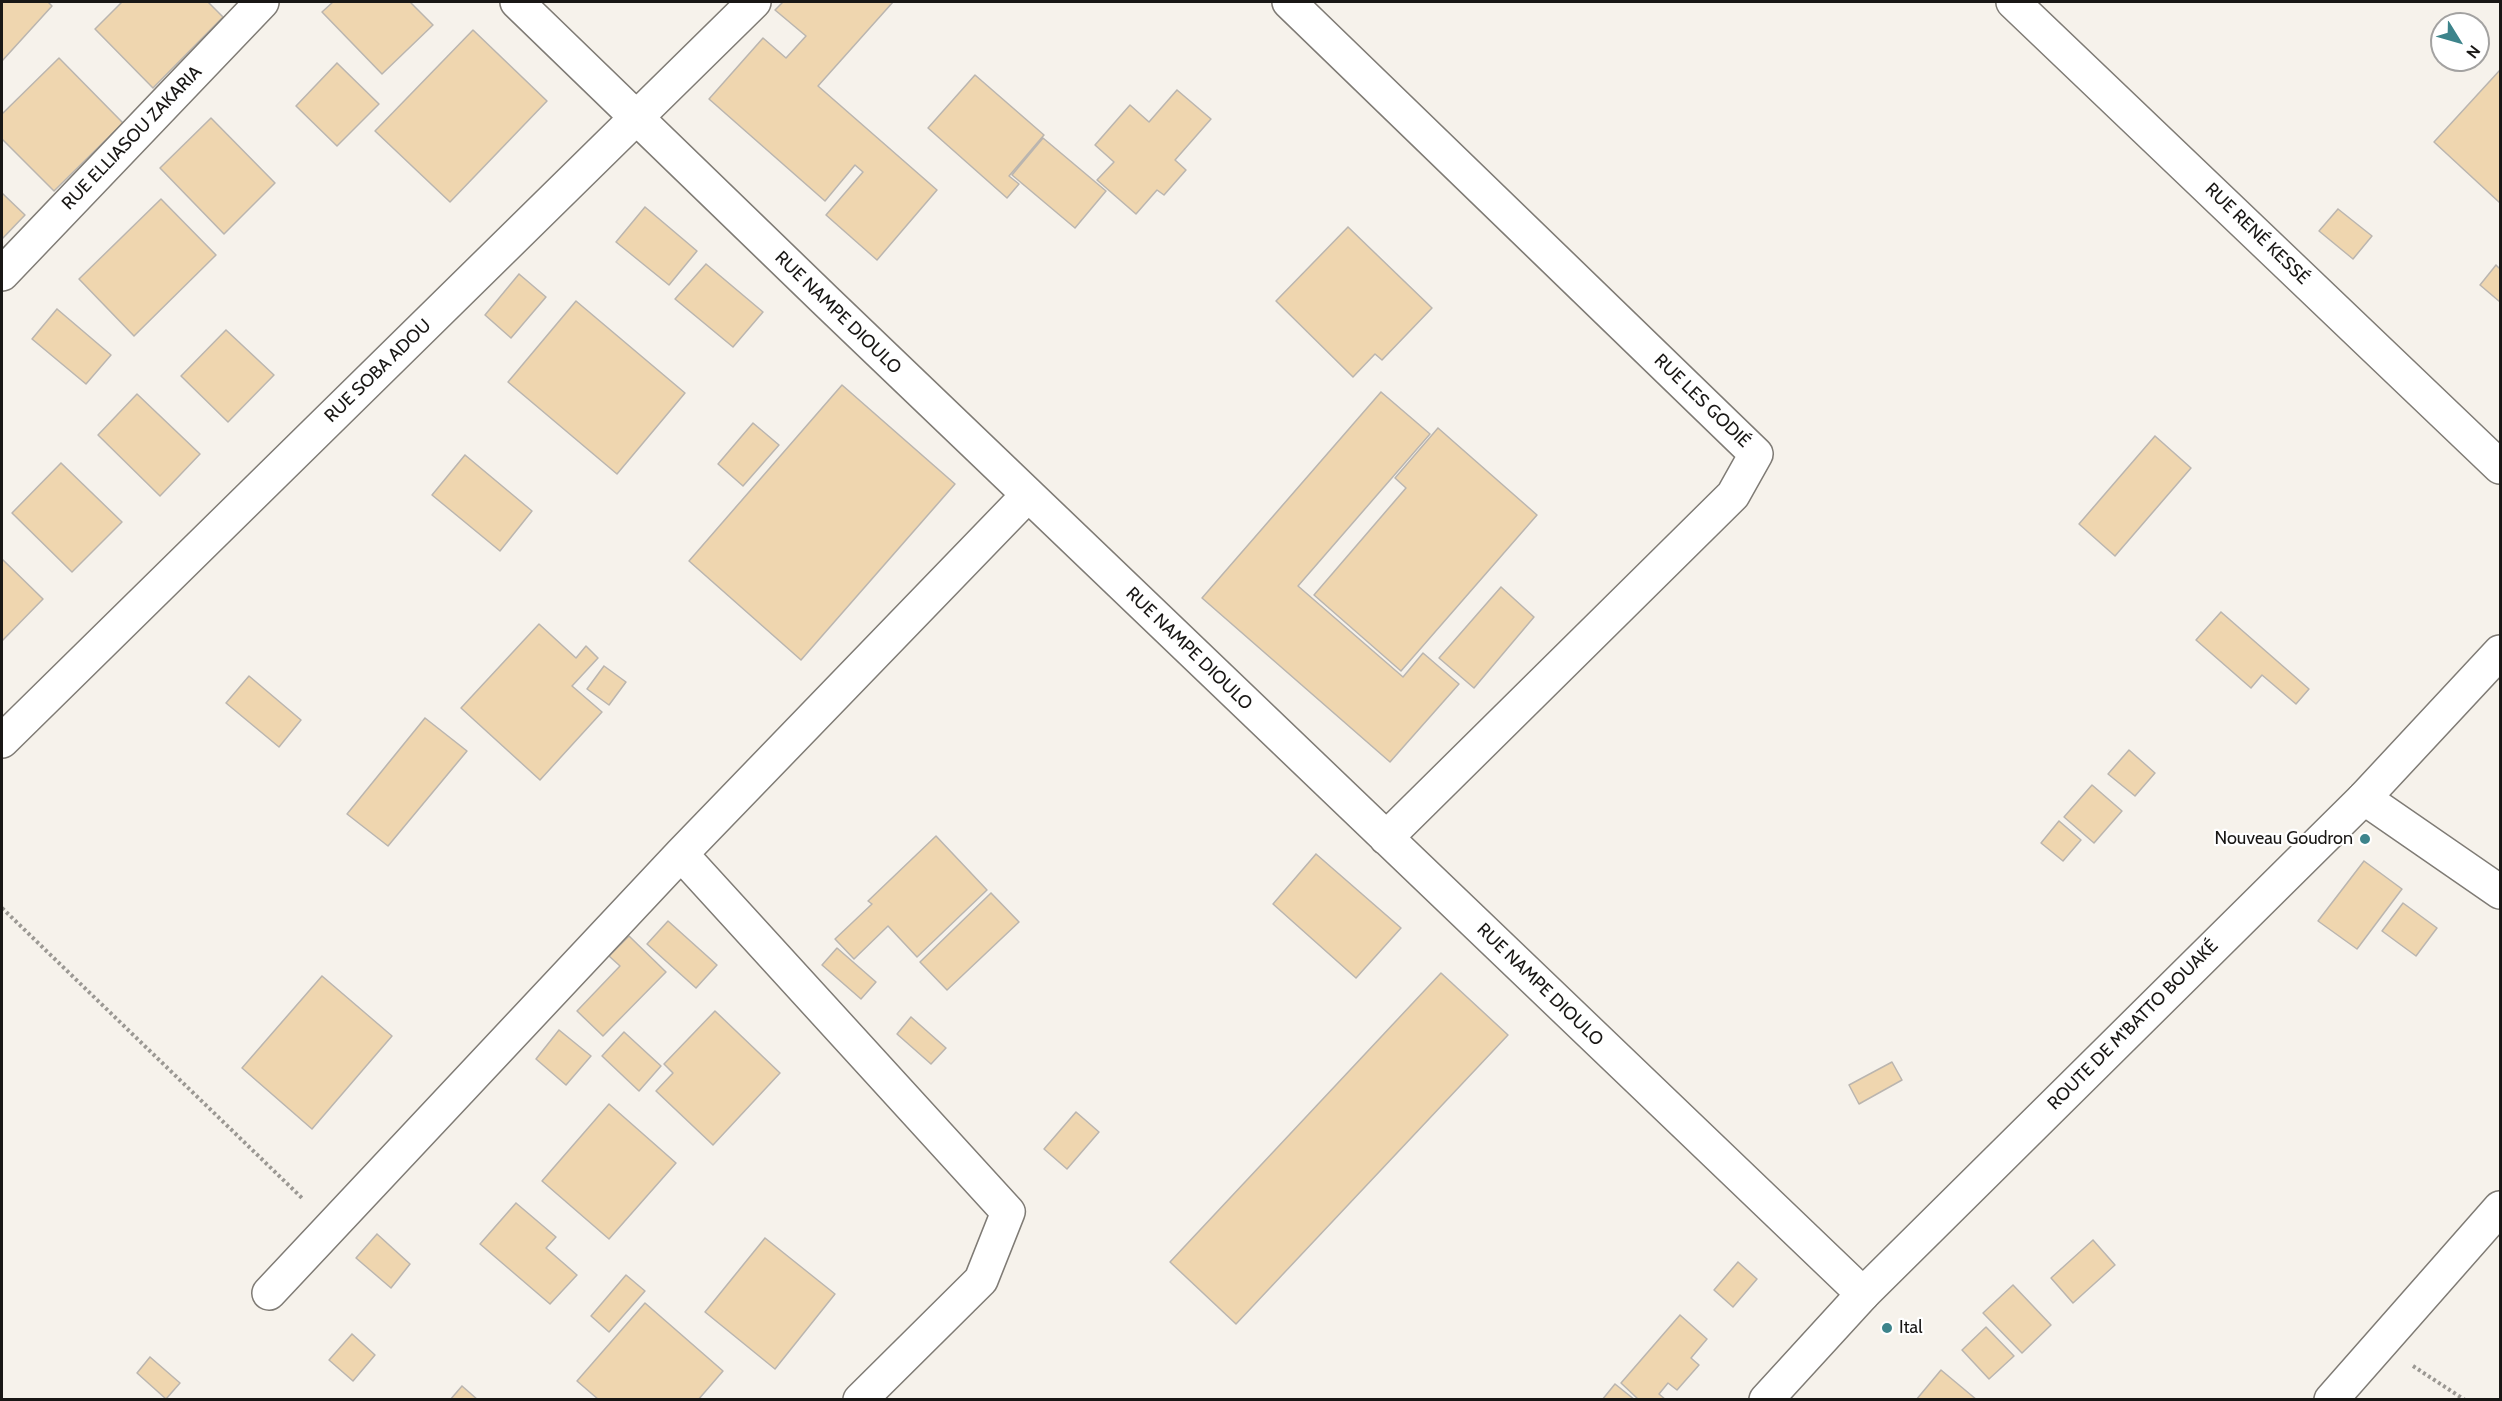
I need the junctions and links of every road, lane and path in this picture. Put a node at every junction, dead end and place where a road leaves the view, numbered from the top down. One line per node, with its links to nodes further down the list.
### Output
1 (262, 2): 7 (street, RUE ELLIASOU ZAKARIA)
2 (517, 2): 6 (street, RUE NAMPE DIOULO)
3 (754, 2): 6 (street, RUE SOBA ADOU)
4 (1289, 2): 13 (street, RUE LES GODIÉ)
5 (2013, 2): 8 (street, RUE RENÉ KESSÉ)
6 (636, 118): 9 (street, RUE NAMPE DIOULO); 11 (street, RUE SOBA ADOU)
7 (2, 274)
8 (2500, 467)
9 (1028, 495): 13 (street, RUE NAMPE DIOULO); 14 (street)
10 (2500, 651): 12 (street, ROUTE DE M'BATTO BOUAKÉ)
11 (2, 741)
12 (2364, 798): 15 (street); 20 (street, ROUTE DE M'BATTO BOUAKÉ)
13 (1386, 838): 20 (street, RUE NAMPE DIOULO)
14 (681, 854): 18 (street); 22 (street)
15 (2500, 892)
16 (2, 908): 18 (path)
17 (2500, 1208): 21 (street)
18 (332, 1226): 19 (street)
19 (269, 1293)
20 (1863, 1294): 23 (street, ROUTE DE M'BATTO BOUAKÉ)
21 (2380, 1345): 24 (street); 25 (path)
22 (860, 1400)
23 (1766, 1400)
24 (2331, 1400)
25 (2465, 1400)

